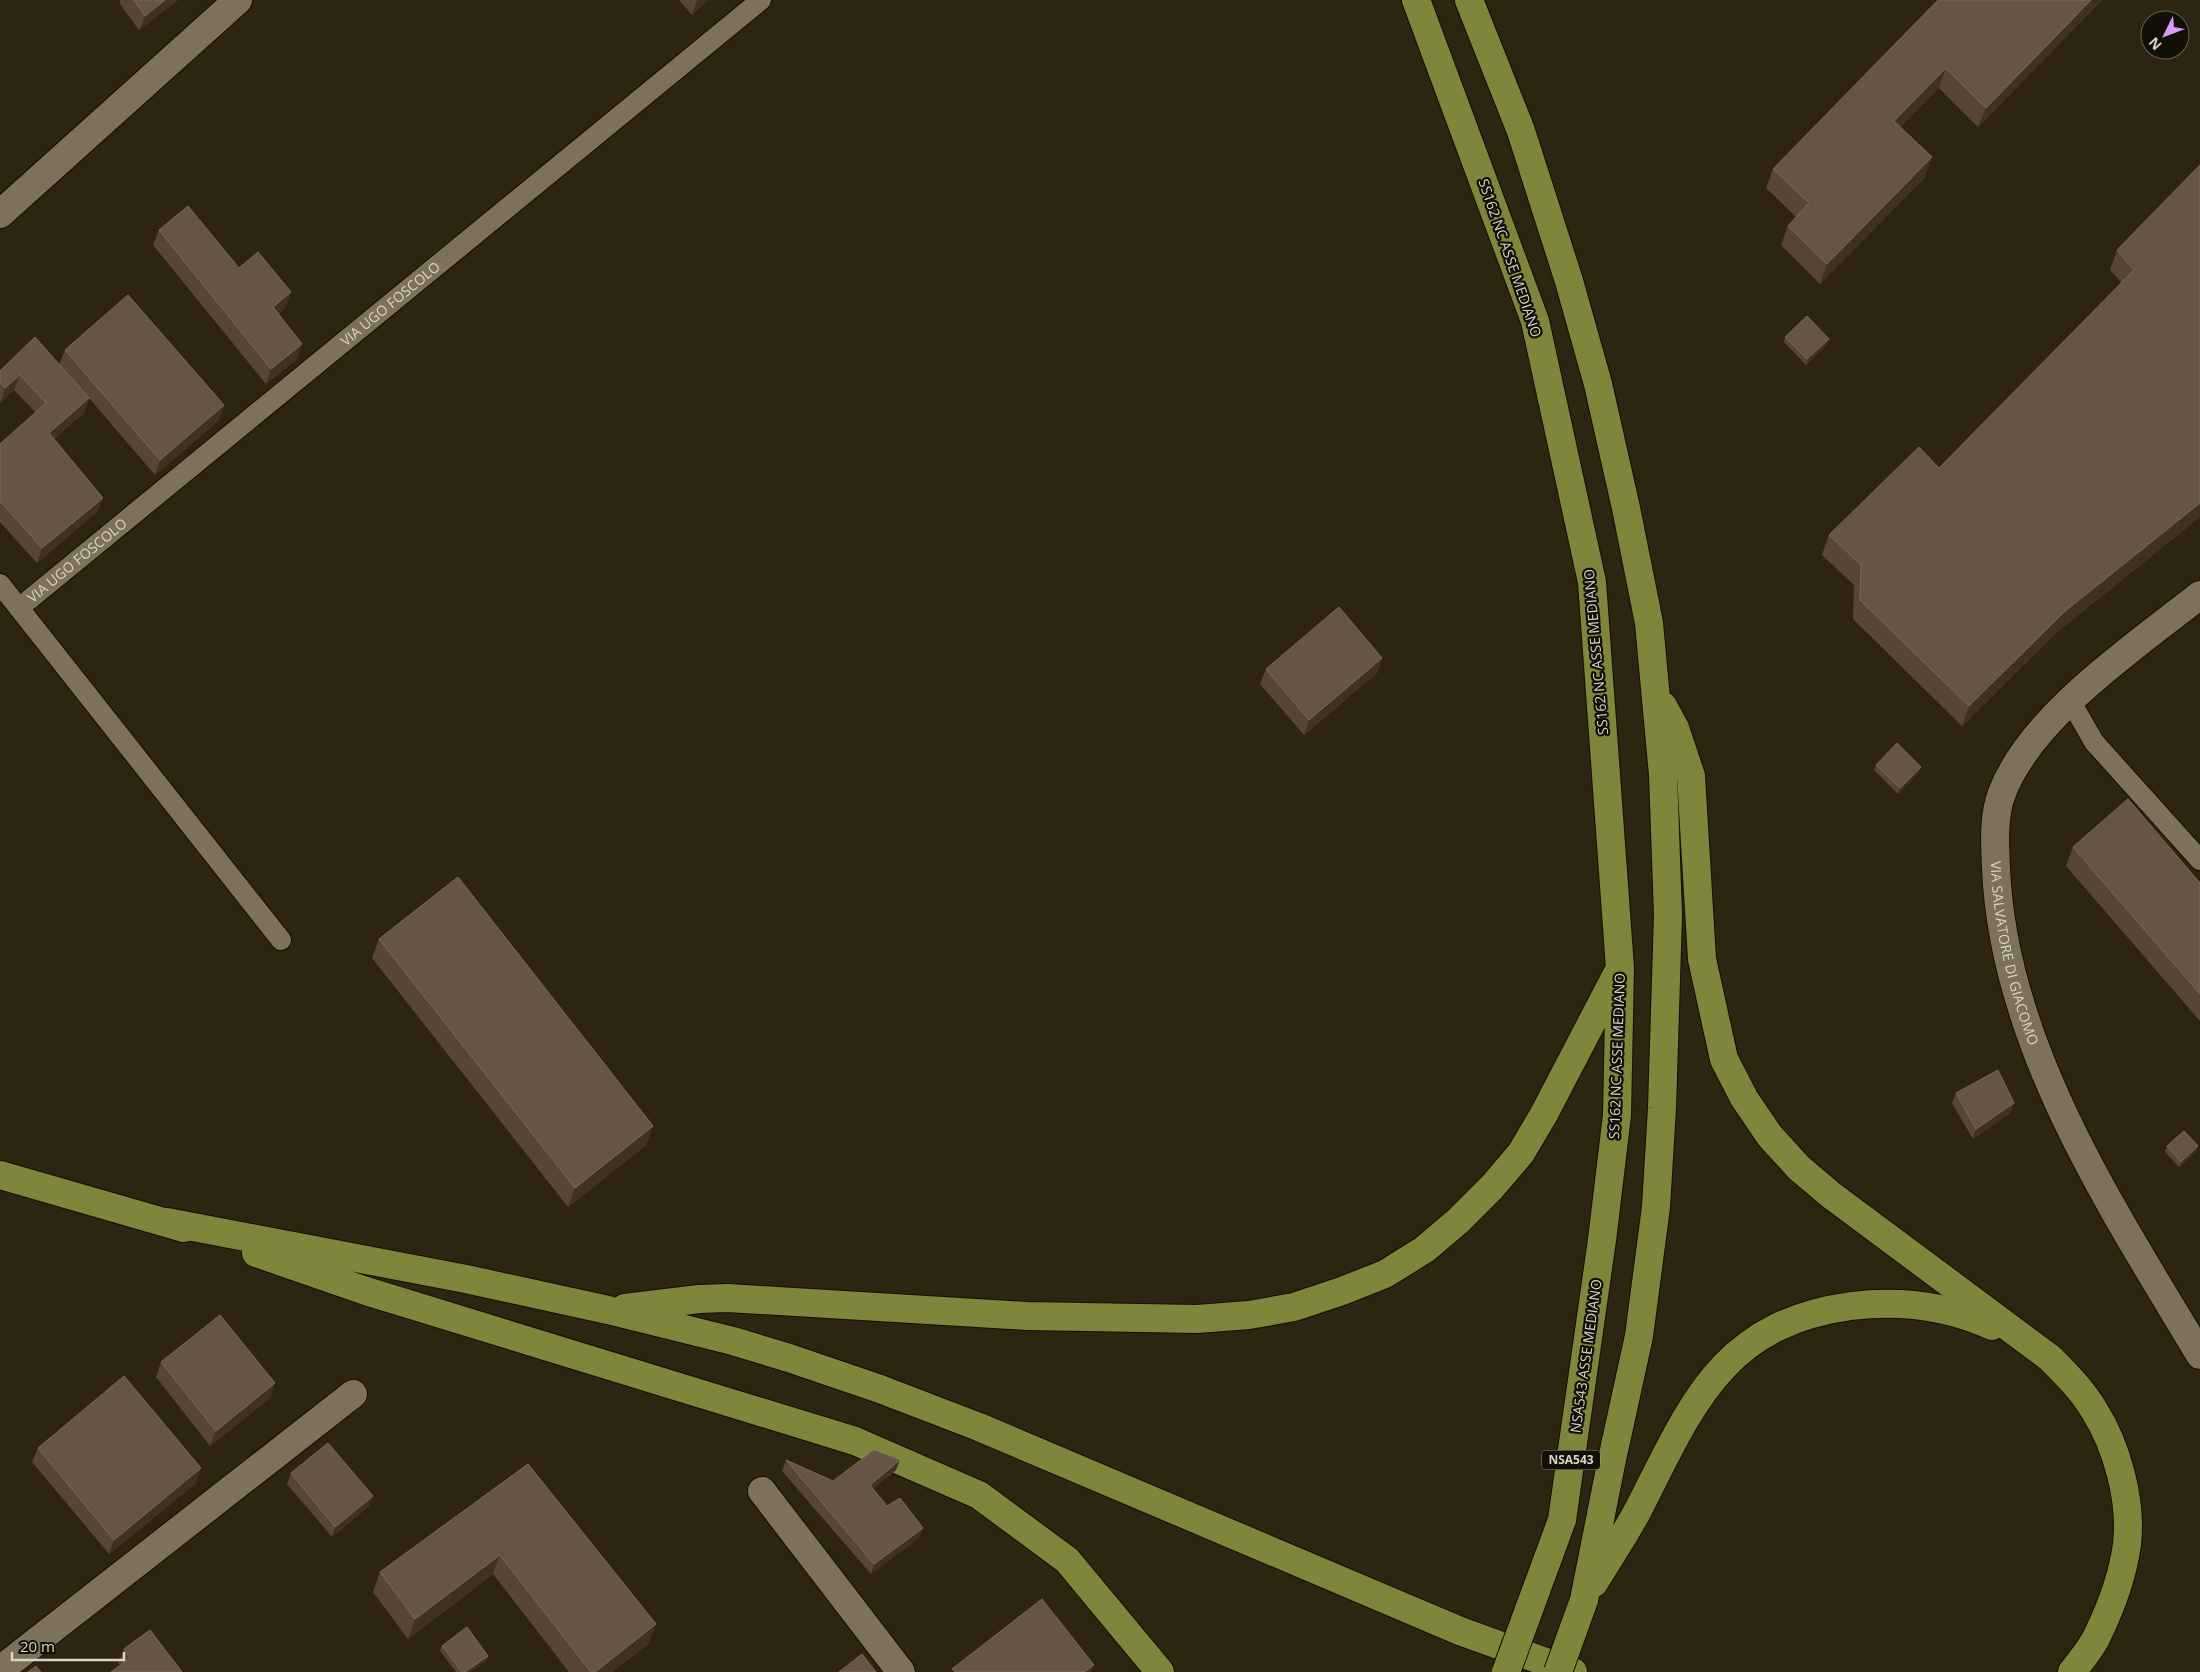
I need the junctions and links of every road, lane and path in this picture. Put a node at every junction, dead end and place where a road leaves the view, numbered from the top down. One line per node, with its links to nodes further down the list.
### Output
1 (238, 0): 5 (street)
2 (761, 0): 8 (lane, VIA UGO FOSCOLO)
3 (1416, 0): 13 (highway, SS162 NC ASSE MEDIANO)
4 (1469, 0): 9 (highway)
5 (0, 214)
6 (0, 584): 8 (lane, VIA UGO FOSCOLO)
7 (2200, 595): 10 (street, VIA SALVATORE DI GIACOMO)
8 (19, 608): 12 (lane, VIA UGO FOSCOLO)
9 (1655, 691): 19 (highway); 22 (highway, NSA543)
10 (2070, 700): 11 (lane); 18 (street, VIA SALVATORE DI GIACOMO)
11 (2200, 860)
12 (281, 940)
13 (1620, 968): 16 (highway, SS162 NC ASSE MEDIANO); 17 (highway)
14 (0, 1175): 15 (highway)
15 (167, 1222): 17 (highway); 25 (highway)
16 (1602, 1240): 26 (highway, NSA543 ASSE MEDIANO / NSA543, bridge)
17 (608, 1310): 28 (highway)
18 (2200, 1356)
19 (2050, 1358): 22 (highway); 29 (highway)
20 (354, 1394): 23 (street)
21 (762, 1491): 24 (street)
22 (1584, 1600): 27 (highway, NSA543, bridge)
23 (0, 1670)
24 (901, 1672)
25 (1160, 1672)
26 (1506, 1672)
27 (1558, 1672)
28 (1573, 1672)
29 (2072, 1672)

